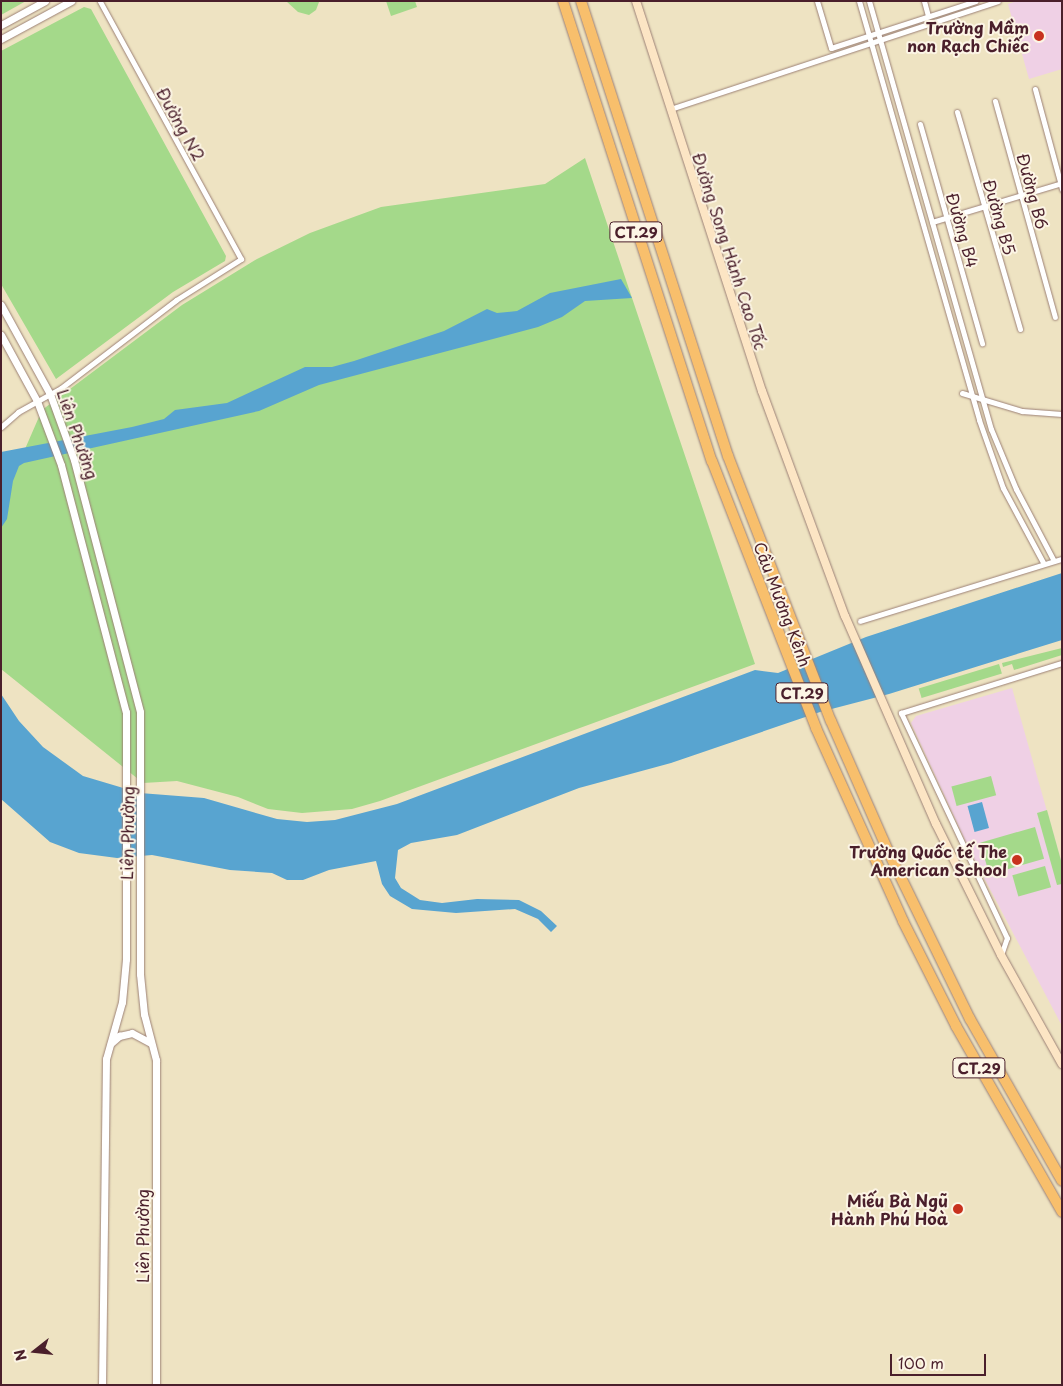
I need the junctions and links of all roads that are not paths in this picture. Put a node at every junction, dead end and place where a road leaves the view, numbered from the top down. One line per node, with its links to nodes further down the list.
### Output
1 (45, 1): 13 (street)
2 (71, 1): 15 (street)
3 (100, 1): 40 (street, Đường N2)
4 (563, 1): 56 (highway, Cầu Mương Kênh / CT.29)
5 (581, 1): 55 (highway, Cầu Mương Kênh / CT.29)
6 (636, 1): 24 (main road, Đường Song Hành Cao Tốc)
7 (817, 1): 18 (street)
8 (859, 1): 18 (street)
9 (869, 1): 17 (street)
10 (924, 1): 14 (street)
11 (976, 1): 14 (street)
12 (998, 1): 20 (street)
13 (24, 13): 15 (street); 16 (street)
14 (928, 16): 17 (street)
15 (29, 24): 19 (street)
16 (1, 26)
17 (879, 33): 18 (street); 20 (street)
18 (869, 36): 21 (street)
19 (1, 39)
20 (880, 40): 21 (street); 31 (street)
21 (871, 43): 24 (street); 41 (street)
22 (1035, 89): 27 (street)
23 (995, 101): 28 (street, Đường B6)
24 (670, 109): 51 (main road, Đường Song Hành Cao Tốc)
25 (957, 112): 29 (street, Đường B5)
26 (920, 124): 30 (street, Đường B4)
27 (1061, 185): 28 (street)
28 (1021, 195): 29 (street); 33 (street, Đường B6)
29 (984, 206): 30 (street); 34 (street, Đường B5)
30 (946, 217): 31 (street); 37 (street, Đường B4)
31 (932, 222): 42 (street)
32 (1, 305): 36 (street, Liên Phường)
33 (1054, 317)
34 (1020, 330)
35 (1, 335): 38 (street, Liên Phường)
36 (20, 339): 38 (street); 40 (street, Liên Phường)
37 (982, 343)
38 (7, 346): 43 (street, Liên Phường)
39 (962, 393): 41 (street)
40 (50, 394): 43 (street); 53 (street, Liên Phường)
41 (971, 396): 42 (street); 48 (street)
42 (982, 400): 44 (street); 47 (street)
43 (37, 401): 45 (street); 52 (street, Liên Phường)
44 (1062, 414)
45 (1, 427)
46 (1062, 559): 47 (street)
47 (1054, 561): 48 (street)
48 (1044, 564): 49 (street)
49 (860, 621)
50 (1062, 662): 51 (street)
51 (1001, 955): 54 (main road)
52 (109, 1046): 53 (street); 57 (street, Liên Phường)
53 (154, 1046): 58 (street, Liên Phường)
54 (1062, 1064)
55 (1062, 1181)
56 (1062, 1212)
57 (102, 1385)
58 (156, 1385)

